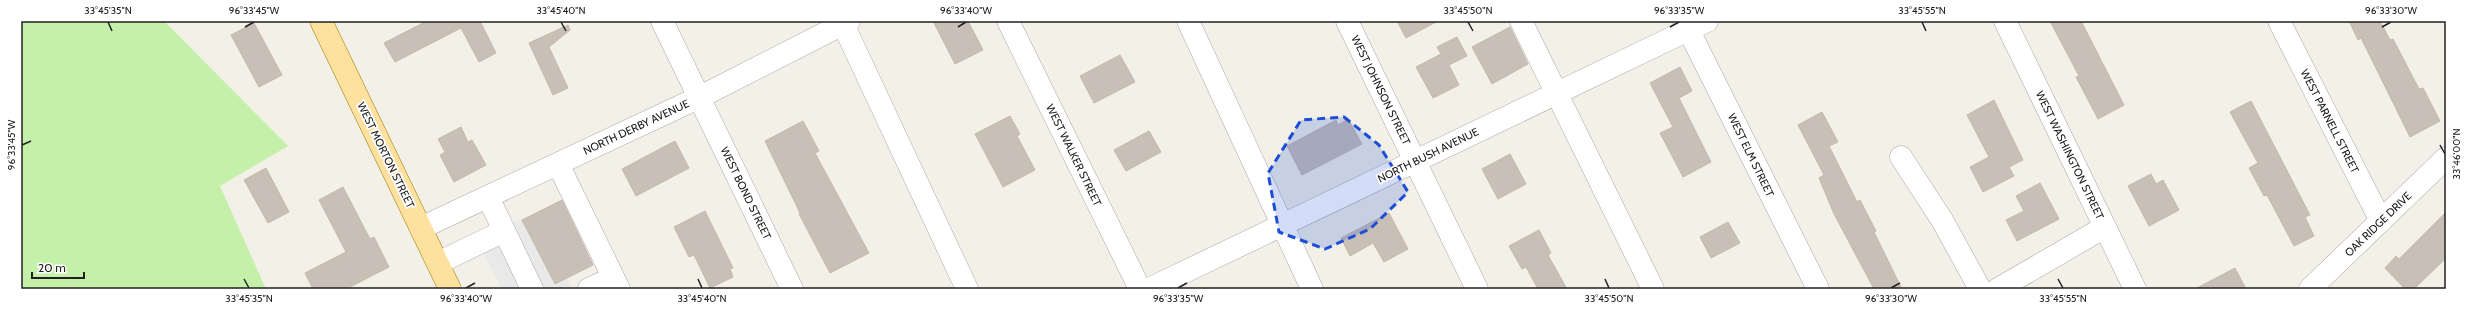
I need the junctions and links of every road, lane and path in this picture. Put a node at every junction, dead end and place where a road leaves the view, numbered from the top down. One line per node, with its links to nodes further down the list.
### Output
1 (320, 21): 21 (main road, WEST MORTON STREET)
2 (662, 21): 12 (street, WEST BOND STREET)
3 (1008, 21): 29 (street, WEST WALKER STREET)
4 (1188, 21): 19 (street)
5 (1347, 21): 15 (street, WEST JOHNSON STREET)
6 (1521, 21): 11 (street)
7 (2005, 21): 20 (street, WEST WASHINGTON STREET)
8 (2279, 21): 18 (street, WEST PARNELL STREET)
9 (846, 23): 12 (street, NORTH DERBY AVENUE); 28 (street)
10 (1693, 24): 11 (street, NORTH BUSH AVENUE); 34 (street, WEST ELM STREET)
11 (1556, 93): 15 (street, NORTH BUSH AVENUE); 33 (street)
12 (700, 97): 16 (street, NORTH DERBY AVENUE); 27 (street, WEST BOND STREET)
13 (1902, 157): 35 (street)
14 (2446, 158): 18 (street, OAK RIDGE DRIVE)
15 (1415, 160): 19 (street, NORTH BUSH AVENUE); 32 (street, WEST JOHNSON STREET)
16 (558, 164): 17 (street, NORTH DERBY AVENUE); 24 (street)
17 (488, 197): 21 (street, NORTH DERBY AVENUE); 22 (street)
18 (2381, 221): 38 (street, OAK RIDGE DRIVE)
19 (1283, 226): 30 (street, NORTH BUSH AVENUE); 31 (street)
20 (2105, 227): 36 (street); 37 (street, WEST WASHINGTON STREET)
21 (421, 228): 23 (main road, WEST MORTON STREET)
22 (504, 231): 23 (street); 26 (street)
23 (438, 263): 25 (main road, WEST MORTON STREET)
24 (607, 285)
25 (450, 289)
26 (532, 289)
27 (792, 289)
28 (967, 289)
29 (1140, 289)
30 (1149, 289)
31 (1312, 289)
32 (1477, 289)
33 (1653, 289)
34 (1818, 289)
35 (1980, 289)
36 (1998, 289)
37 (2135, 289)
38 (2310, 289)

